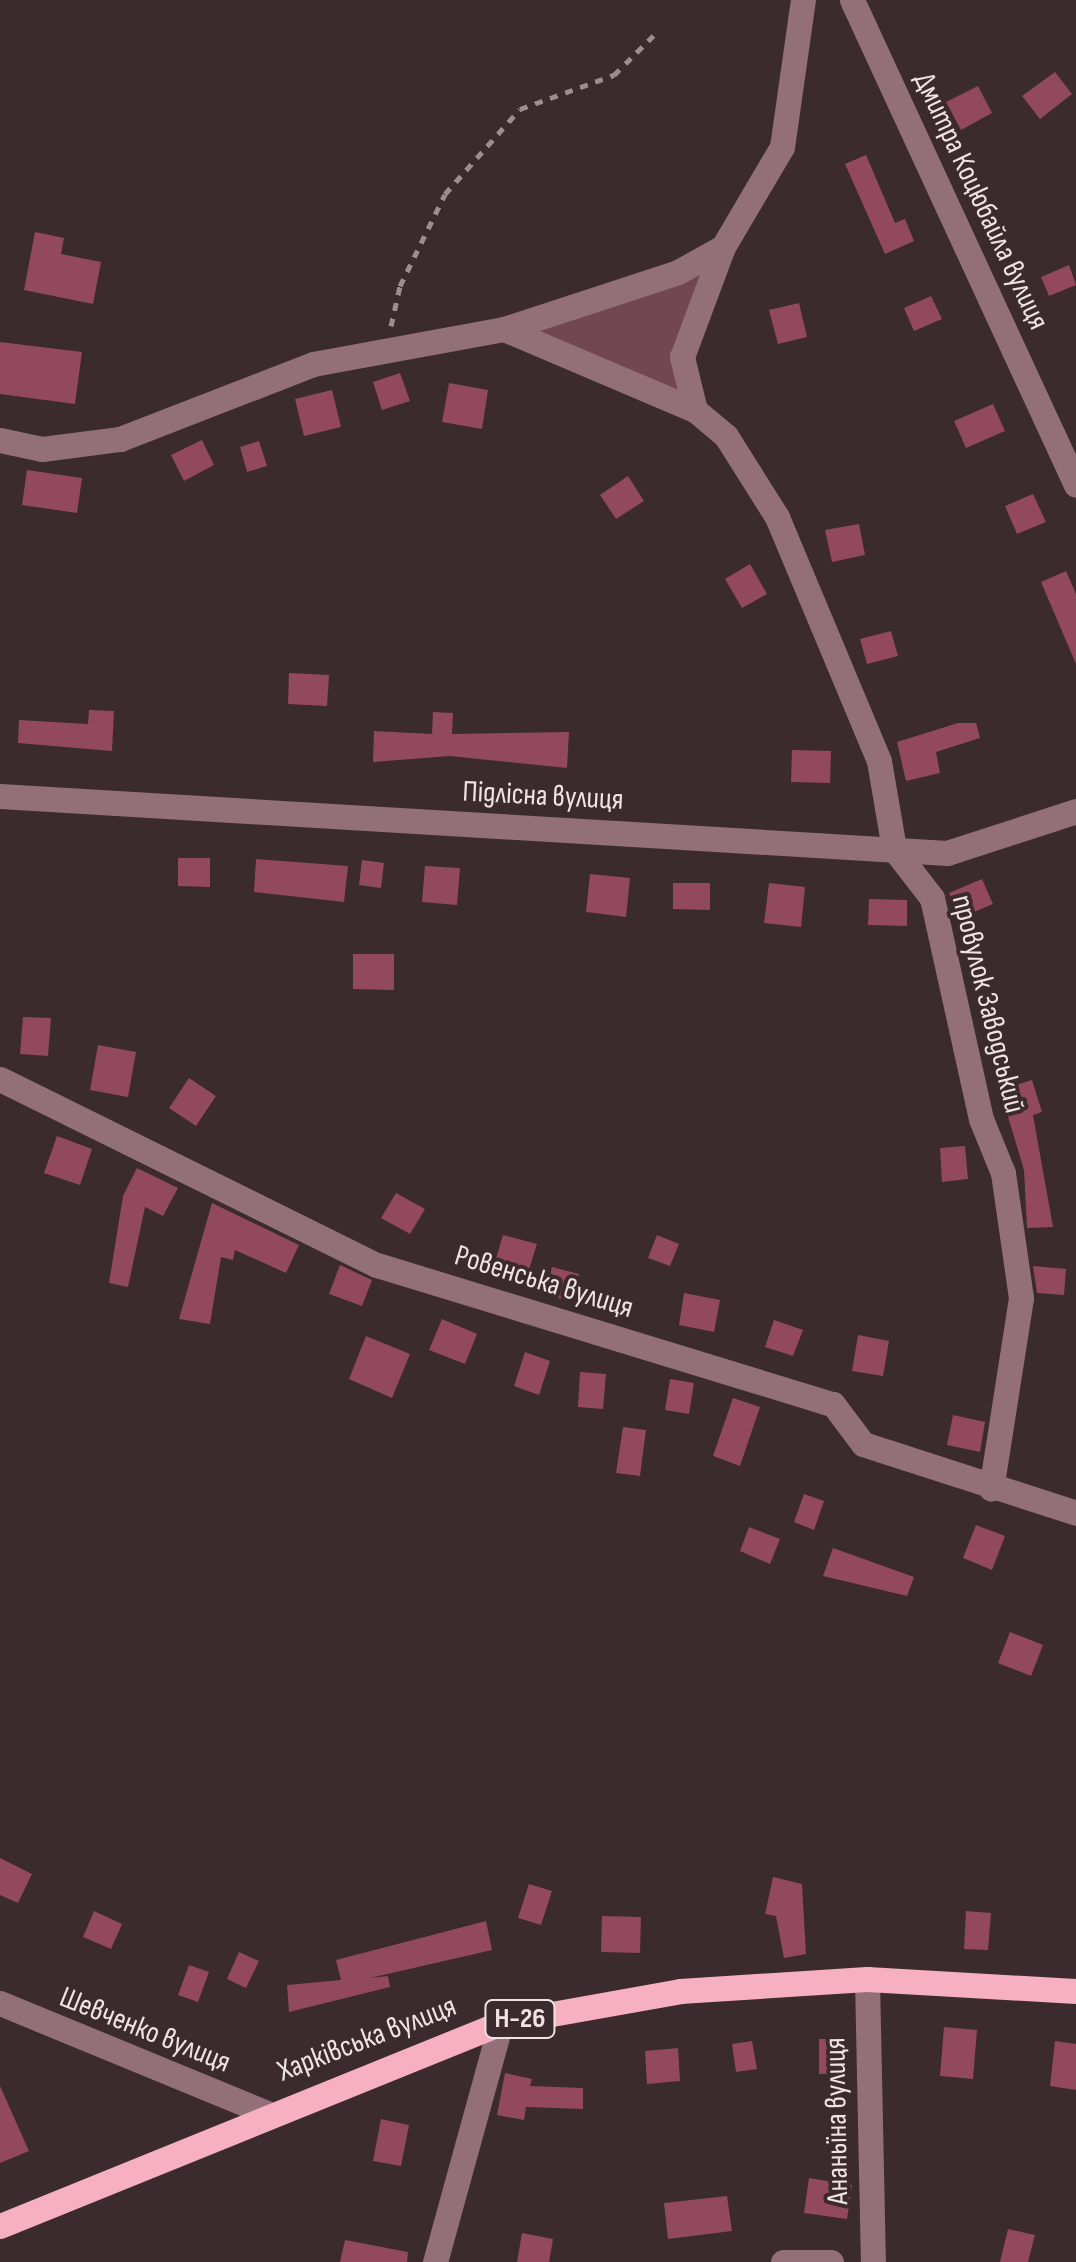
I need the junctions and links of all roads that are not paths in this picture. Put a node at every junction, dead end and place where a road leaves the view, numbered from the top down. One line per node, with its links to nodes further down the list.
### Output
1 (802, 0): 3 (street)
2 (852, 0): 7 (street, Дмитра Коцюбайла вулиця)
3 (723, 247): 4 (street); 5 (street)
4 (504, 329): 5 (street); 6 (street)
5 (695, 410): 10 (street, провулок Заводський)
6 (0, 440)
7 (1076, 484)
8 (0, 796): 10 (street, Підлісна вулиця)
9 (1076, 811): 10 (street, Підлісна вулиця)
10 (894, 850): 12 (street, провулок Заводський)
11 (0, 1079): 12 (street, Ровенська вулиця)
12 (992, 1489): 13 (street, Ровенська вулиця)
13 (1076, 1513)
14 (866, 1979): 15 (main road, Харківська вулиця / Н-26); 17 (main road, Харківська вулиця / Н-26); 23 (street, Ананьїна вулиця)
15 (1076, 1991)
16 (0, 2003): 18 (street, Шевченко вулиця)
17 (501, 2023): 18 (main road, Харківська вулиця / Н-26); 20 (street)
18 (267, 2114): 19 (main road, Харківська вулиця / Н-26)
19 (0, 2226)
20 (435, 2262)
21 (783, 2262): 22 (street)
22 (830, 2262)
23 (872, 2262)

